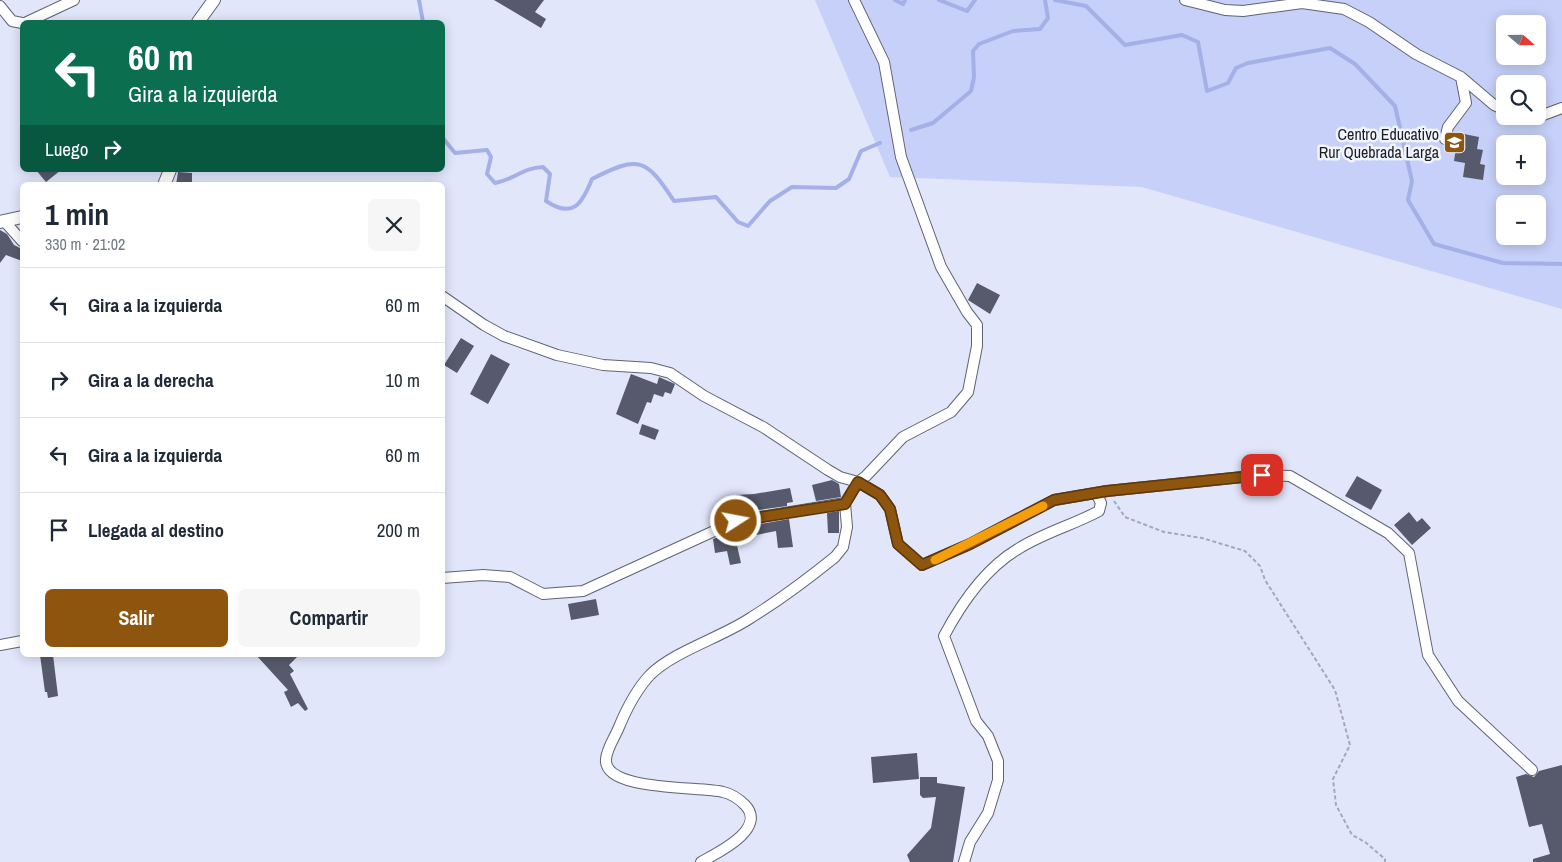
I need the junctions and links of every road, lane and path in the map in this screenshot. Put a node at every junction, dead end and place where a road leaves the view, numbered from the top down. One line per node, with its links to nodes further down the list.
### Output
1 (74, 0): 6 (street)
2 (214, 0): 7 (street)
3 (854, 0): 18 (street)
4 (1185, 0): 9 (street)
5 (0, 6): 8 (street)
6 (31, 20)
7 (199, 20)
8 (20, 22)
9 (1461, 77): 10 (street); 13 (street)
10 (1496, 106)
11 (1562, 108): 12 (street)
12 (1546, 114)
13 (1454, 141)
14 (20, 218): 15 (street)
15 (2, 222): 16 (street)
16 (20, 239)
17 (445, 298): 18 (street)
18 (858, 482): 20 (street); 21 (street)
19 (1107, 491): 20 (street); 25 (street); 28 (path)
20 (1096, 493): 27 (street)
21 (845, 504): 22 (street); 26 (street)
22 (445, 578)
23 (20, 641): 24 (street)
24 (0, 645)
25 (1532, 770)
26 (701, 862)
27 (964, 862)
28 (1385, 862)

